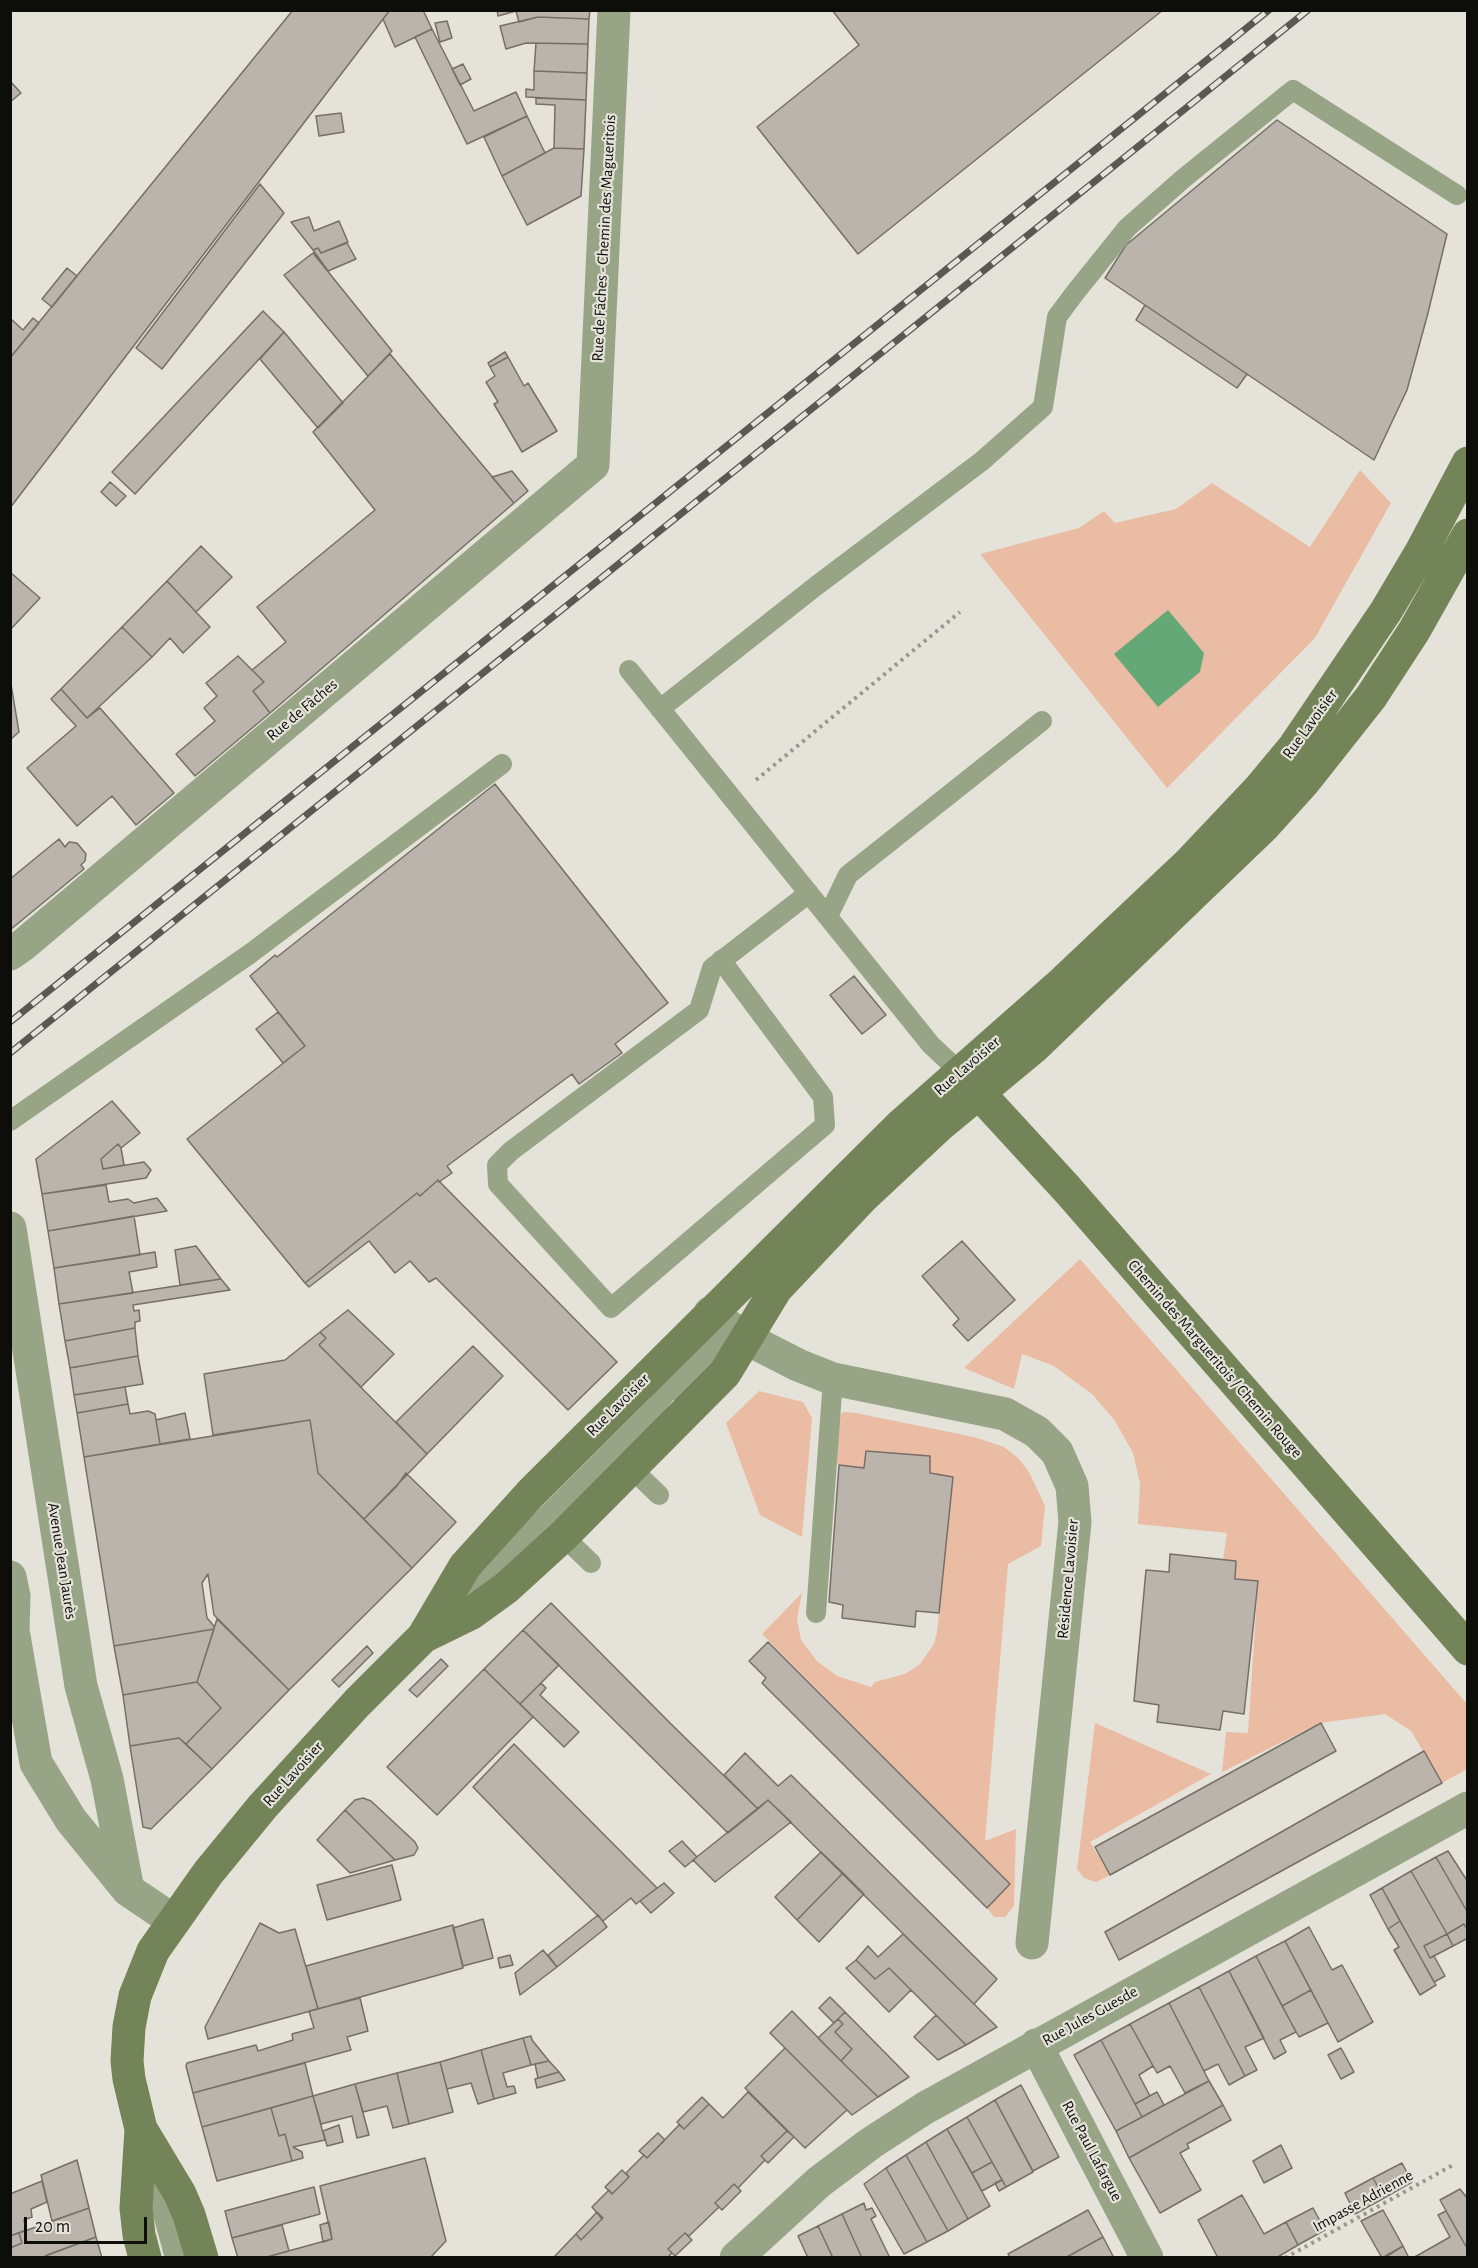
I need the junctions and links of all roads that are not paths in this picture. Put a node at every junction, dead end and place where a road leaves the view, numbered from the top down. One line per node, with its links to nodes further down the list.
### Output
1 (614, 10): 4 (street, Rue de Fâches - Chemin des Magueritois)
2 (1458, 195): 7 (lane)
3 (1467, 463): 14 (main road, Rue Lavoisier)
4 (593, 465): 12 (street, Rue de Fâches)
5 (1467, 535): 14 (main road, Rue Lavoisier)
6 (629, 670): 7 (lane)
7 (660, 709): 10 (lane)
8 (1042, 721): 11 (lane)
9 (502, 764): 15 (lane)
10 (809, 893): 11 (lane); 13 (lane)
11 (828, 916): 14 (lane)
12 (10, 954)
13 (721, 960): 13 (lane)
14 (969, 1083): 17 (main road, Rue Lavoisier); 17 (main road, Rue Lavoisier); 26 (main road, Chemin des Margueritois / Chemin Rouge)
15 (10, 1121)
16 (10, 1228): 28 (street, Avenue Jean Jaurès)
17 (728, 1326): 18 (street, Résidence Lavoisier); 19 (main road, Rue Lavoisier); 25 (lane); 25 (main road, Rue Lavoisier)
18 (833, 1378): 24 (lane); 30 (street, Résidence Lavoisier)
19 (631, 1468): 20 (lane); 21 (main road, Rue Lavoisier)
20 (659, 1495)
21 (563, 1536): 22 (lane); 25 (main road, Rue Lavoisier)
22 (591, 1563)
23 (10, 1577): 28 (street)
24 (816, 1613)
25 (423, 1638): 29 (main road, Rue Lavoisier)
26 (1467, 1649)
27 (1467, 1808): 31 (street, Rue Jules Guesde)
28 (128, 1890): 29 (street)
29 (174, 1921): 32 (main road)
30 (1032, 1943)
31 (1036, 2045): 36 (street, Rue Jules Guesde); 37 (street, Rue Paul Lafargue)
32 (141, 2129): 33 (main road); 34 (lane); 35 (main road)
33 (145, 2258)
34 (175, 2258)
35 (202, 2258)
36 (736, 2258)
37 (1147, 2258)

